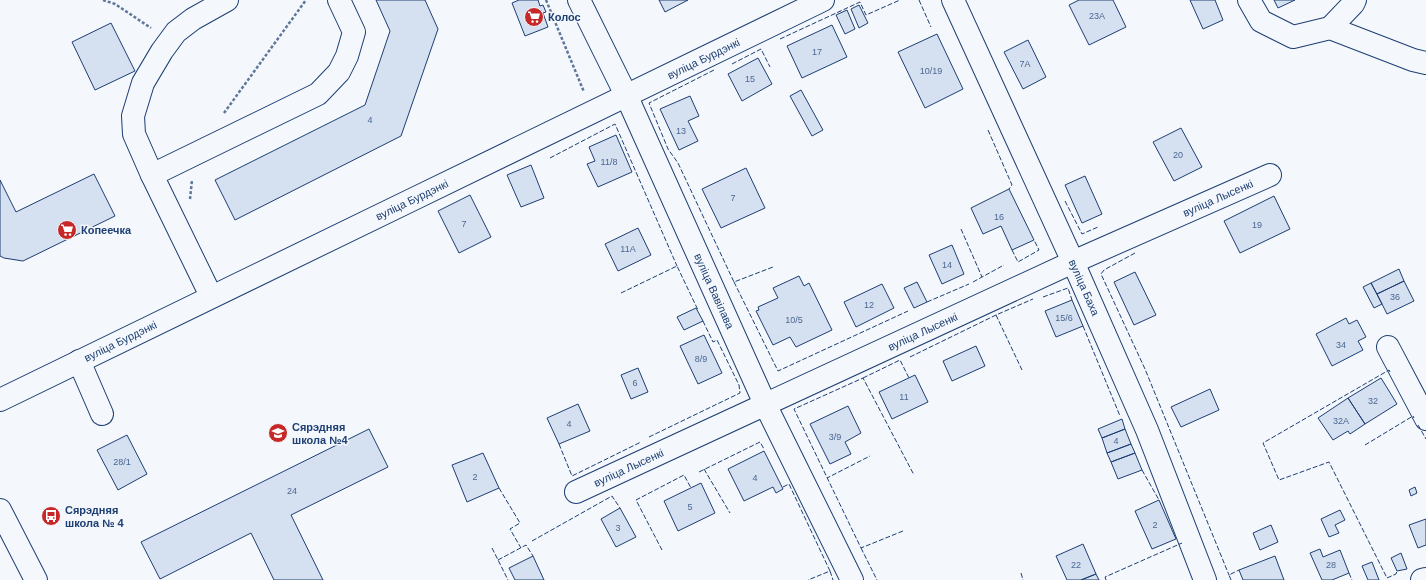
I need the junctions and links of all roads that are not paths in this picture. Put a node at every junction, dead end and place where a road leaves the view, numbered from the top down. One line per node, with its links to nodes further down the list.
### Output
1 (227, 0): 11 (street)
2 (339, 0): 11 (street)
3 (579, 0): 10 (street, вуліца Вавілава)
4 (823, 0): 10 (street, вуліца Бурдэнкі)
5 (953, 0): 13 (street, вуліца Баха)
6 (1249, 0): 8 (street)
7 (1355, 0): 8 (street)
8 (1330, 28): 9 (street)
9 (1426, 64)
10 (627, 97): 14 (street, вуліца Бурдэнкі); 18 (street, вуліца Вавілава)
11 (152, 175): 14 (street)
12 (1270, 175): 13 (street, вуліца Лысенкі)
13 (1073, 262): 18 (street, вуліца Лысенкі); 26 (street, вуліца Баха)
14 (211, 296): 16 (street, вуліца Бурдэнкі)
15 (1388, 346): 20 (street)
16 (79, 361): 17 (street, вуліца Бурдэнкі); 19 (street)
17 (0, 400)
18 (765, 404): 21 (street, вуліца Лысенкі); 25 (street, вуліца Вавілава)
19 (102, 414)
20 (1426, 419)
21 (576, 492)
22 (0, 510): 24 (street)
23 (1426, 579): 27 (street)
24 (36, 580)
25 (852, 580)
26 (1205, 580)
27 (1422, 580)

